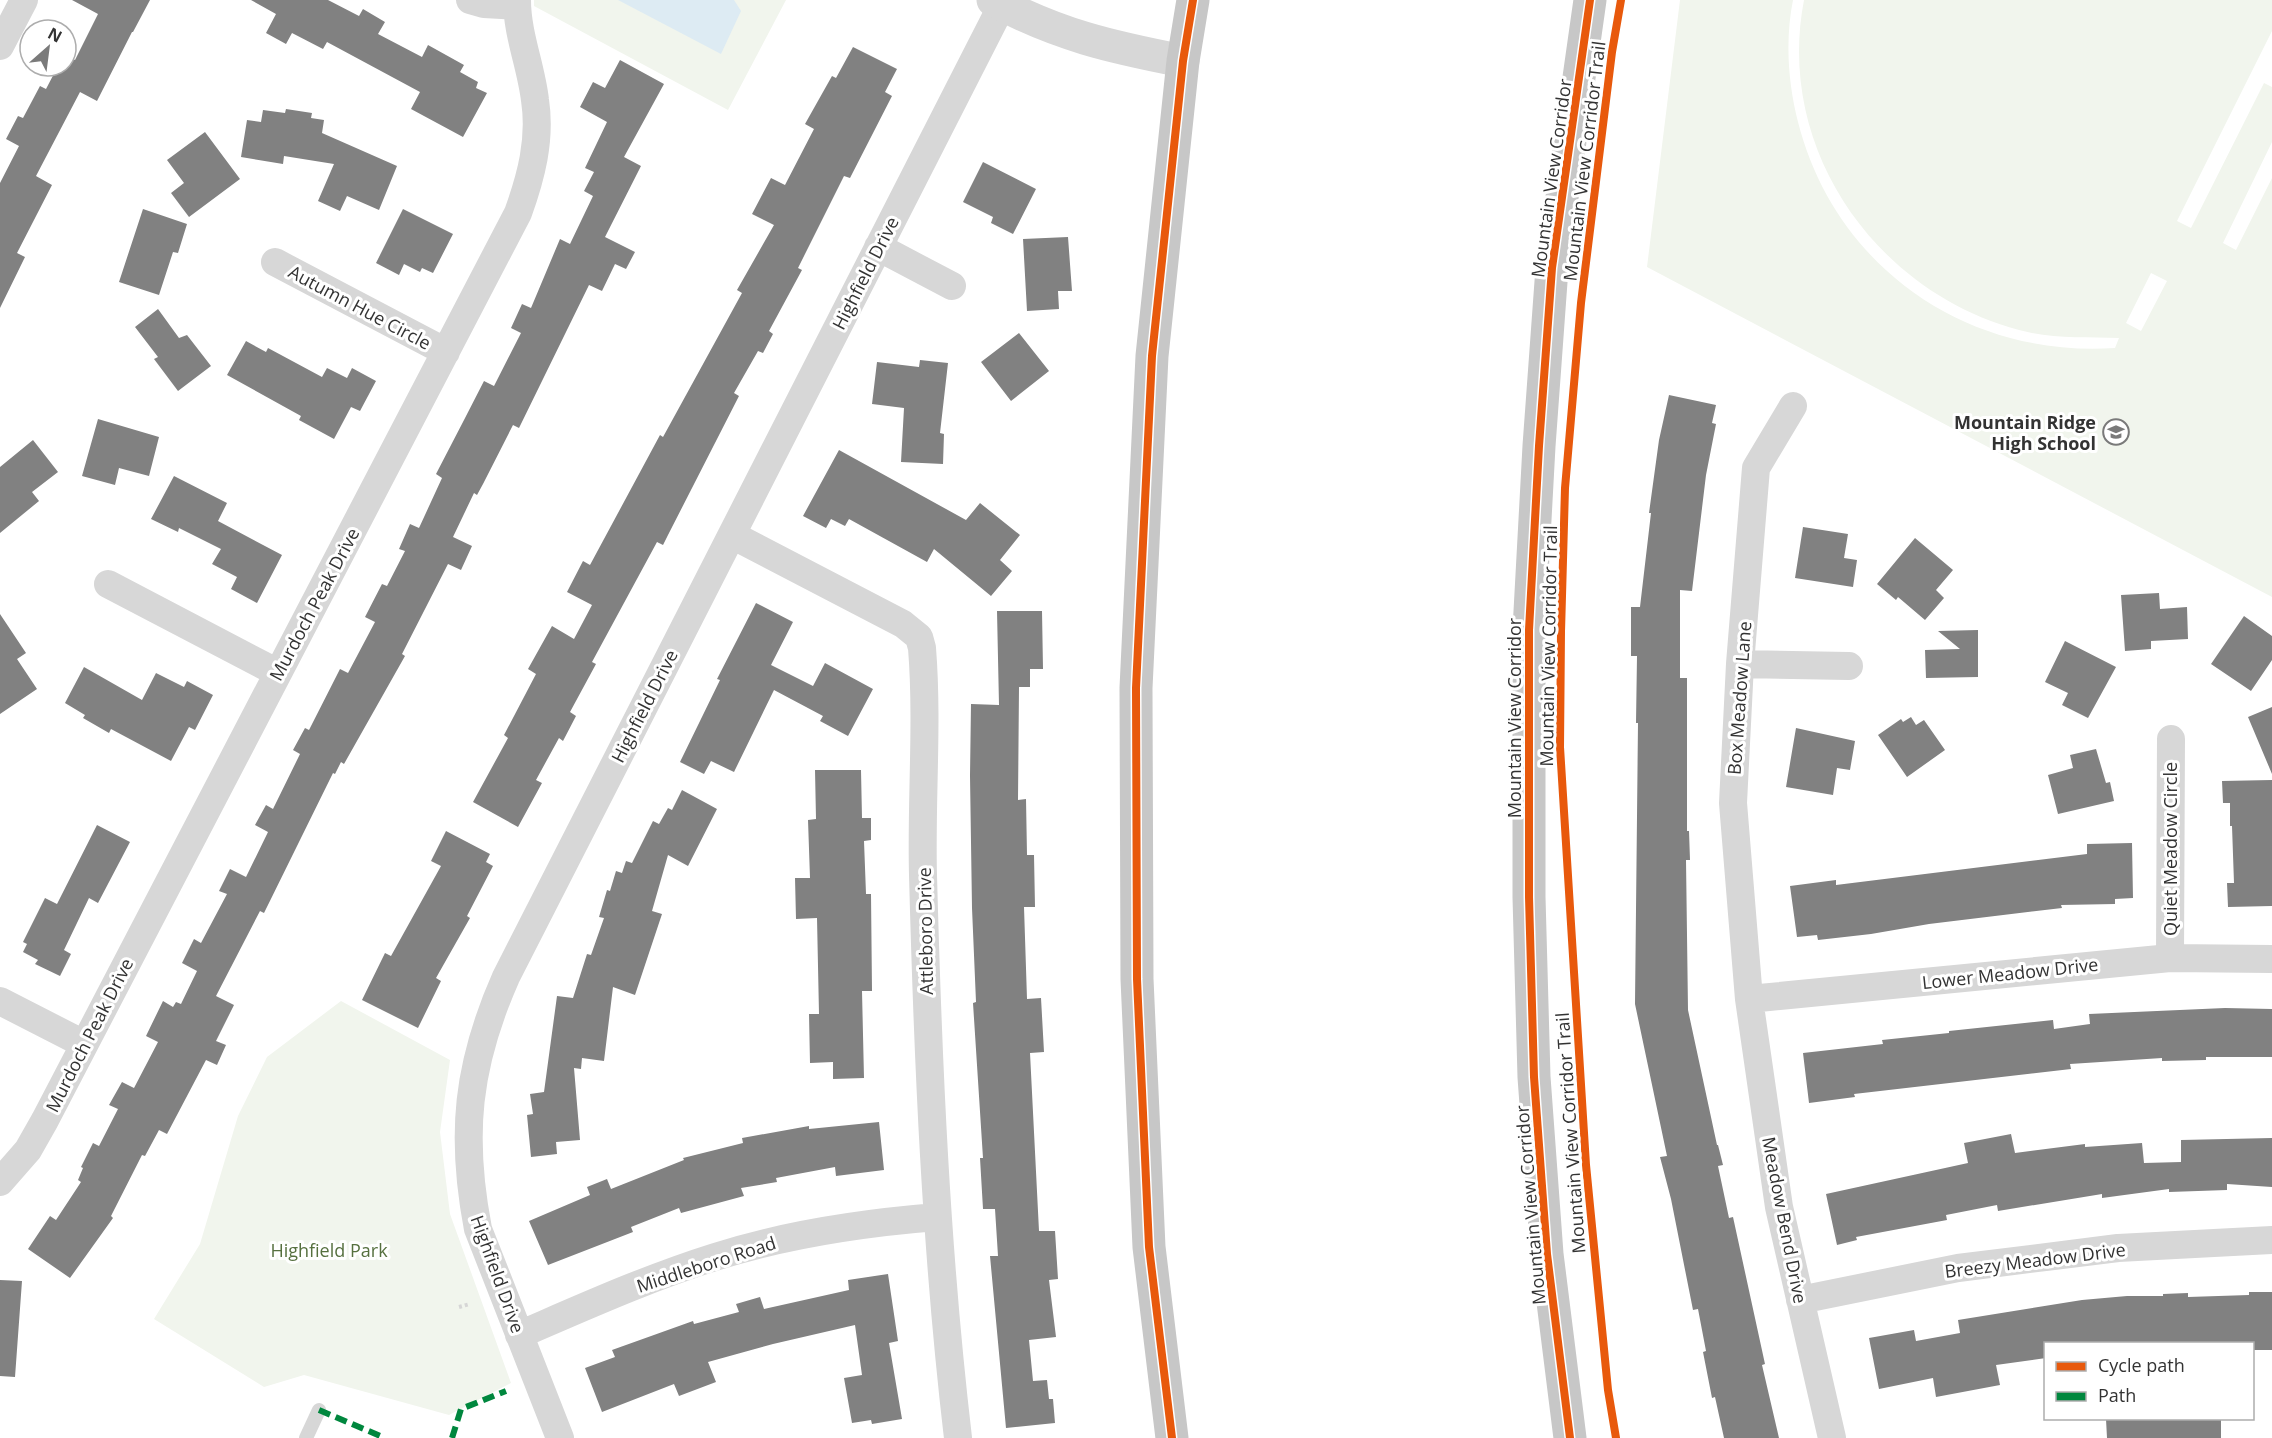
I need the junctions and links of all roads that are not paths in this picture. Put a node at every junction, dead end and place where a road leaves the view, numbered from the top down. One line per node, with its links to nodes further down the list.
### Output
1 (24, 0): 7 (street)
2 (470, 0): 5 (street)
3 (1194, 0): 8 (highway)
4 (1590, 0): 35 (highway, Mountain View Corridor)
5 (517, 3): 12 (street, Murdoch Peak Drive)
6 (997, 3): 8 (street); 9 (street, Highfield Drive)
7 (0, 46)
8 (1183, 61): 34 (highway)
9 (879, 247): 11 (street); 14 (street, Highfield Drive)
10 (275, 262): 12 (street, Autumn Hue Circle)
11 (952, 286)
12 (446, 352): 18 (street, Murdoch Peak Drive)
13 (1793, 406): 16 (street, Box Meadow Lane)
14 (732, 535): 26 (street, Attleboro Drive); 29 (street, Highfield Drive)
15 (108, 584): 18 (street)
16 (1740, 664): 17 (street); 22 (street, Box Meadow Lane)
17 (1849, 666)
18 (278, 673): 24 (street, Murdoch Peak Drive)
19 (2171, 739): 20 (street, Quiet Meadow Circle)
20 (2170, 958): 21 (street, Lower Meadow Drive); 22 (street, Lower Meadow Drive)
21 (2272, 959)
22 (1749, 999): 28 (street, Meadow Bend Drive)
23 (0, 1001): 24 (street)
24 (84, 1044): 25 (street, Murdoch Peak Drive)
25 (0, 1182)
26 (936, 1217): 29 (street, Middleboro Road); 33 (street, Attleboro Drive)
27 (2272, 1240): 28 (street, Breezy Meadow Drive)
28 (1800, 1300): 36 (street, Meadow Bend Drive)
29 (519, 1335): 32 (street, Highfield Drive)
30 (319, 1410): 31 (lane)
31 (306, 1438)
32 (560, 1438)
33 (958, 1438)
34 (1172, 1438)
35 (1570, 1438)
36 (1832, 1438)

